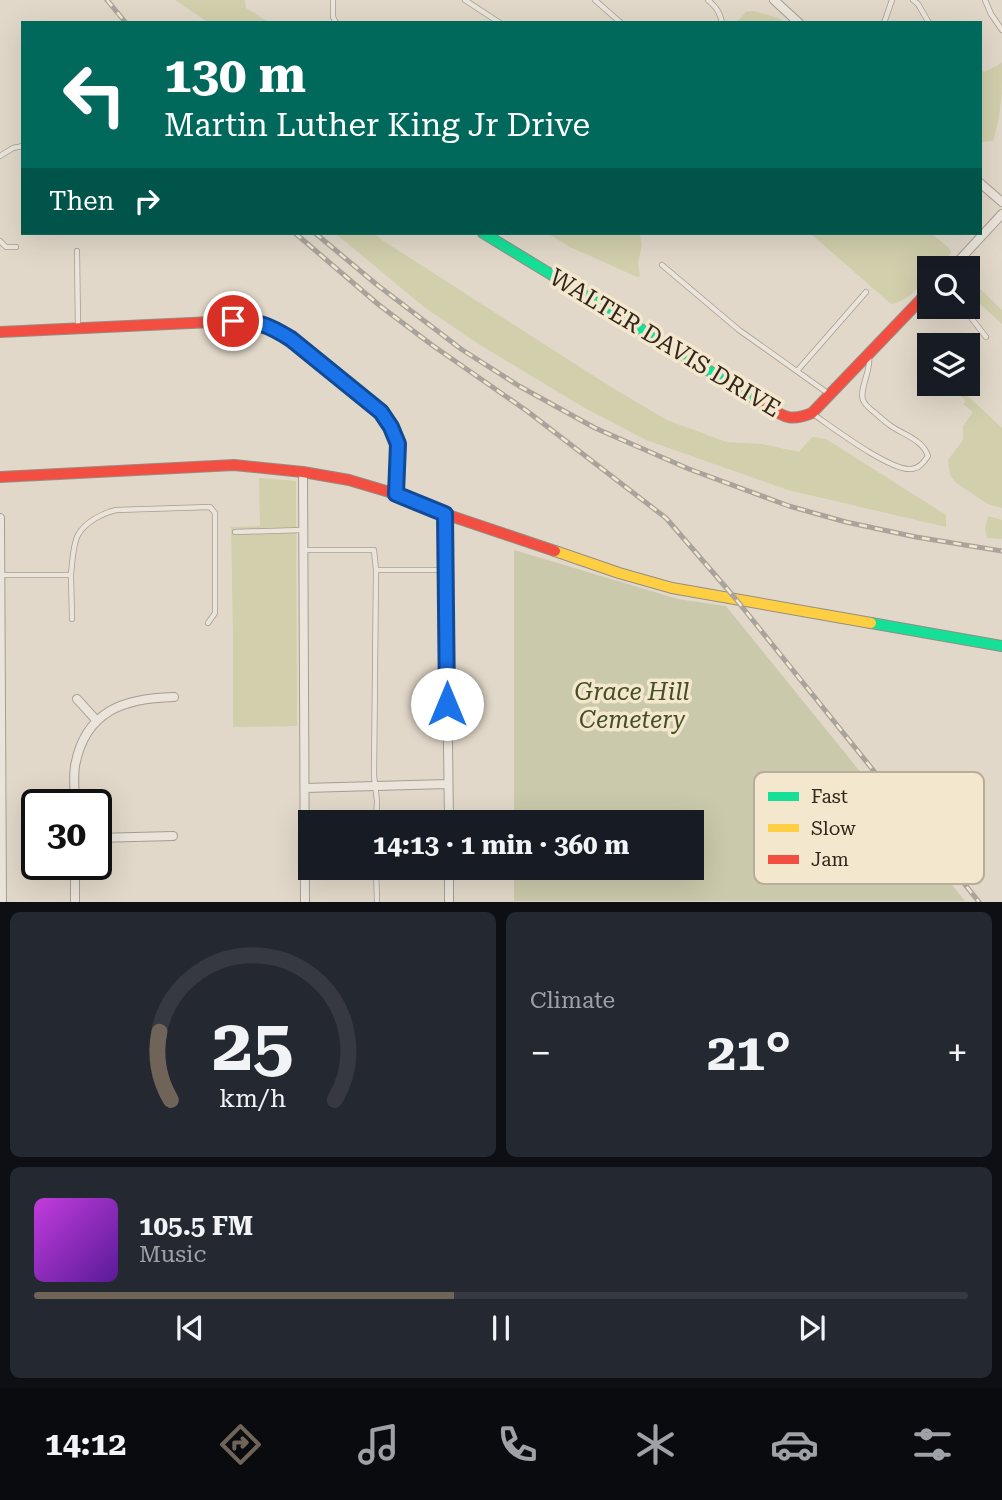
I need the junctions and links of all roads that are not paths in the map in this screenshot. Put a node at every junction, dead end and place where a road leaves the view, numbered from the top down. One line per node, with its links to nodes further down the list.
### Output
1 (333, 0): 9 (lane)
2 (465, 0): 10 (lane)
3 (595, 0): 11 (lane)
4 (708, 0): 12 (lane)
5 (774, 0): 13 (street)
6 (892, 0): 14 (lane)
7 (913, 0): 15 (lane)
8 (985, 0): 16 (lane)
9 (335, 21)
10 (497, 21)
11 (619, 21)
12 (722, 21)
13 (797, 21)
14 (885, 21)
15 (928, 21)
16 (1002, 30)
17 (21, 146): 18 (lane)
18 (0, 156)
19 (982, 187): 20 (street)
20 (1002, 202)
21 (1002, 214): 22 (street)
22 (982, 233)
23 (487, 235): 39 (street, WALTER DAVIS DRIVE)
24 (980, 235): 28 (street)
25 (0, 241): 26 (lane)
26 (16, 247)
27 (76, 251): 33 (lane)
28 (962, 256)
29 (662, 265): 37 (lane)
30 (866, 292): 37 (lane)
31 (917, 304): 36 (street, WALTER DAVIS DRIVE)
32 (972, 319): 35 (lane)
33 (78, 329): 34 (street); 42 (street)
34 (0, 332)
35 (986, 337)
36 (869, 354): 38 (street, WALTER DAVIS DRIVE); 39 (lane)
37 (797, 371): 38 (lane)
38 (830, 395): 39 (street, WALTER DAVIS DRIVE)
39 (812, 414)
40 (303, 472): 41 (street); 42 (street); 45 (street)
41 (0, 477)
42 (396, 494): 43 (street)
43 (445, 514): 50 (street); 55 (street)
44 (0, 518): 47 (street)
45 (303, 530): 46 (lane); 48 (street)
46 (235, 532)
47 (0, 537): 51 (street)
48 (303, 550): 49 (lane); 61 (street)
49 (376, 570): 50 (lane); 60 (lane)
50 (447, 570): 59 (street)
51 (1, 575): 52 (lane); 63 (street)
52 (71, 575): 53 (lane); 54 (lane)
53 (72, 619)
54 (208, 622)
55 (1002, 646)
56 (174, 697): 58 (street)
57 (76, 699): 58 (street)
58 (97, 721): 62 (street)
59 (447, 784): 60 (street); 65 (street)
60 (374, 786): 61 (street); 64 (lane)
61 (305, 788): 73 (street)
62 (75, 789)
63 (1, 792): 71 (street)
64 (377, 810)
65 (448, 810)
66 (173, 836): 67 (street)
67 (112, 838)
68 (75, 880): 72 (street)
69 (376, 880): 74 (lane)
70 (449, 880): 75 (street)
71 (2, 901)
72 (75, 901)
73 (305, 901)
74 (377, 901)
75 (449, 901)

